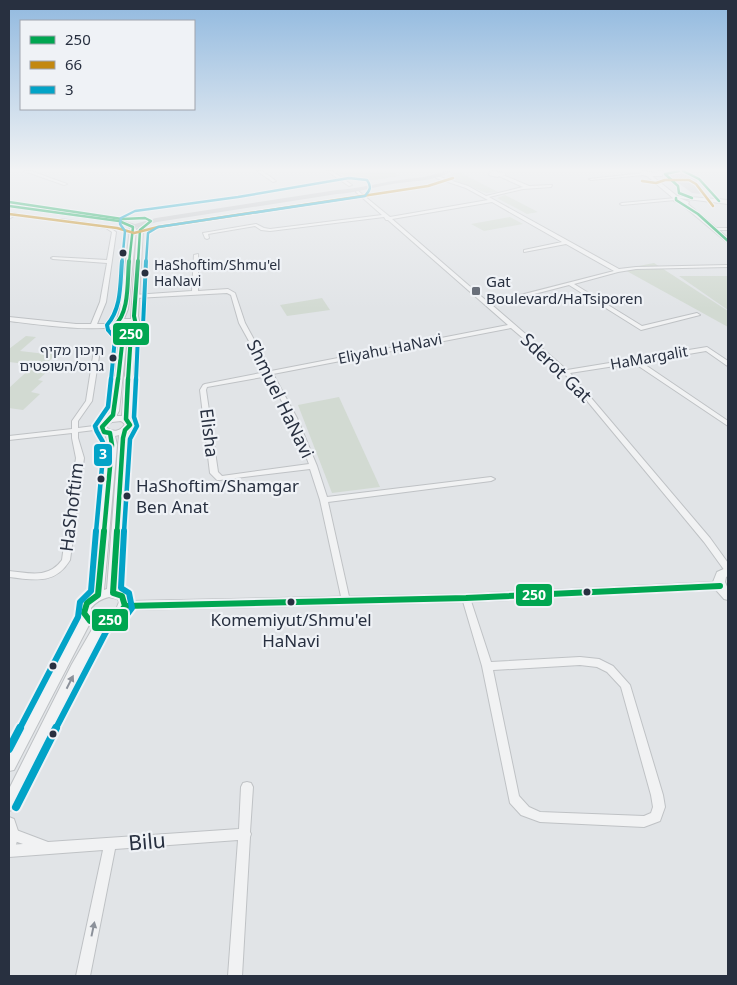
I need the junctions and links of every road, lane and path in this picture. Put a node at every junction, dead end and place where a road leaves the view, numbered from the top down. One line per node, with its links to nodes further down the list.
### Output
1 (96, 217): 7 (main road)
2 (177, 217): 8 (main road)
3 (385, 217): 11 (street); 23 (street, Sderot Gat)
4 (521, 217): 13 (street)
5 (701, 217): 9 (street)
6 (62, 220): 17 (street)
7 (130, 222): 8 (main road); 27 (street)
8 (147, 222): 22 (street)
9 (715, 229): 10 (street); 12 (street)
10 (728, 229)
11 (207, 238)
12 (728, 241)
13 (567, 242): 14 (street); 19 (street)
14 (526, 251)
15 (196, 255): 21 (street)
16 (53, 258): 17 (street)
17 (109, 262): 29 (street)
18 (728, 266): 19 (street)
19 (618, 271): 20 (street)
20 (569, 283): 23 (street); 24 (street)
21 (195, 292): 22 (street, Shmuel HaNavi); 34 (street, Shmuel HaNavi)
22 (136, 296): 26 (street)
23 (488, 305): 28 (street, Sderot Gat)
24 (697, 315)
25 (9, 319): 29 (street)
26 (133, 325): 27 (street); 36 (street)
27 (118, 326): 29 (street); 35 (street)
28 (511, 326): 33 (street, Sderot Gat); 34 (street, Eliyahu HaNavi)
29 (92, 327)
30 (97, 350): 38 (street)
31 (636, 361): 32 (street, HaMargalit); 33 (street, HaMargalit); 37 (street)
32 (728, 364)
33 (566, 372): 44 (street, Sderot Gat)
34 (269, 373): 41 (street, Shmuel HaNavi); 41 (street, Elisha)
35 (110, 420): 36 (street); 39 (street)
36 (126, 424): 39 (street); 47 (street)
37 (728, 424)
38 (75, 430): 39 (street); 40 (street); 45 (street, HaShoftim)
39 (106, 430): 48 (street, HaShoftim)
40 (9, 438)
41 (314, 466): 43 (street, Shmuel HaNavi)
42 (491, 479): 43 (street)
43 (324, 500): 51 (street, Shmuel HaNavi)
44 (728, 570): 46 (street)
45 (9, 574)
46 (720, 586): 49 (street); 50 (street)
47 (113, 593): 48 (street); 52 (street)
48 (98, 595): 53 (street)
49 (728, 596)
50 (466, 598): 51 (street); 55 (street)
51 (346, 601): 52 (street)
52 (125, 606): 54 (street)
53 (86, 618): 54 (street); 56 (street)
54 (103, 622): 58 (street, one-way to 54)
55 (487, 666): 55 (street)
56 (9, 765)
57 (247, 787): 60 (street)
58 (9, 804)
59 (10, 834): 62 (street, Bilu)
60 (245, 834): 61 (street, Bilu); 65 (street)
61 (110, 845): 62 (street, Bilu); 64 (street, one-way to 61)
62 (49, 847): 63 (street, Bilu)
63 (9, 851)
64 (83, 976)
65 (236, 976)

